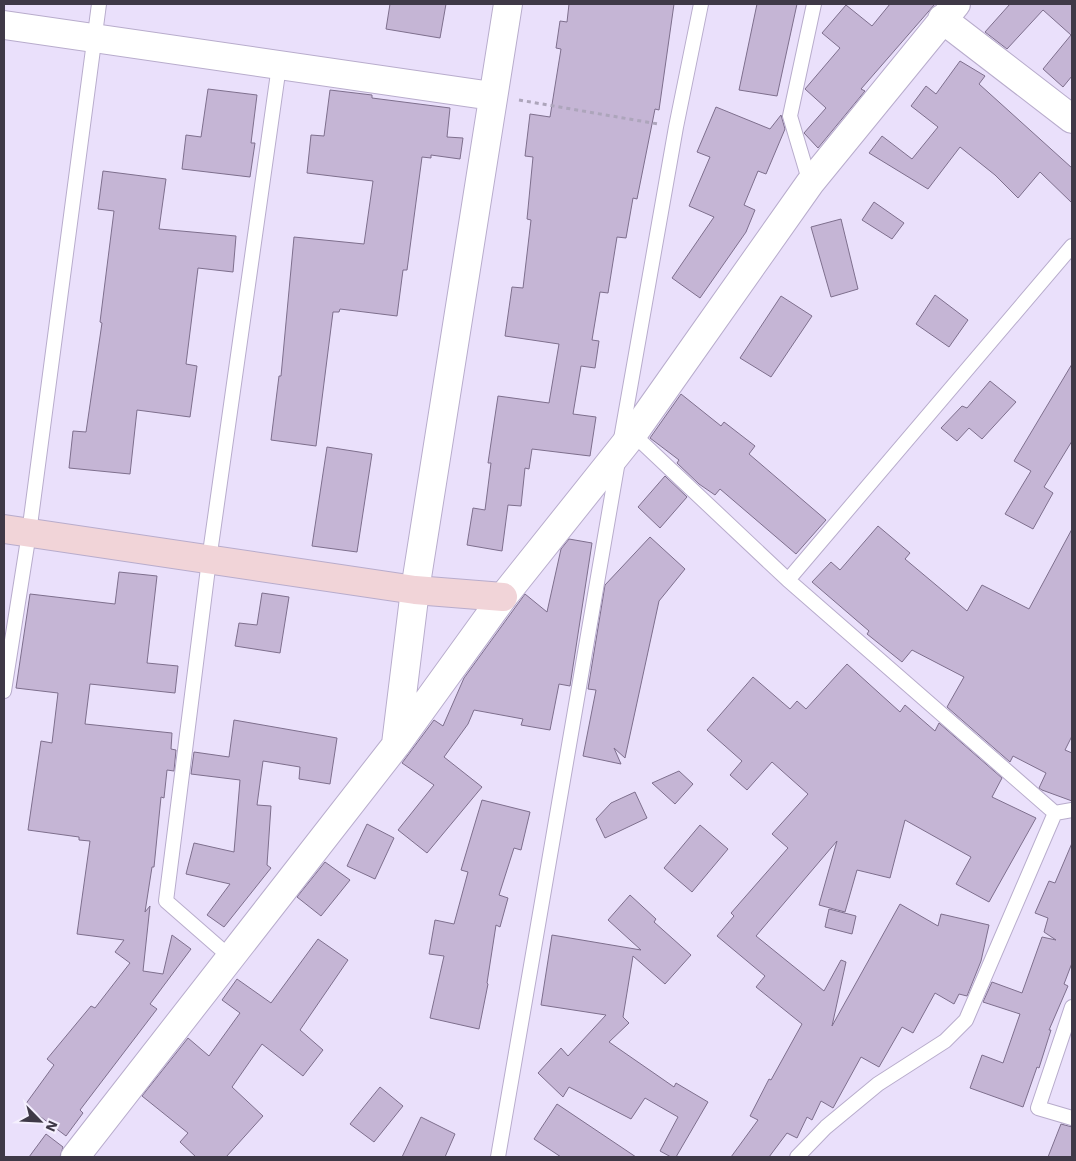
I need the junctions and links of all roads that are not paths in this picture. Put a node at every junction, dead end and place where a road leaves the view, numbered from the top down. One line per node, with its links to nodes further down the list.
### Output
1 (99, 4): 7 (lane)
2 (508, 4): 9 (street)
3 (701, 4): 13 (lane)
4 (814, 4): 11 (lane)
5 (949, 11): 10 (street); 11 (street)
6 (4, 25): 7 (street)
7 (94, 38): 8 (street); 14 (lane)
8 (279, 66): 9 (street); 15 (lane)
9 (492, 96): 17 (street)
10 (1072, 119)
11 (810, 183): 13 (street)
12 (1072, 246): 16 (lane)
13 (626, 443): 16 (lane); 18 (street); 27 (lane)
14 (16, 531): 15 (street); 19 (lane)
15 (209, 560): 17 (street); 23 (lane)
16 (788, 580): 22 (lane)
17 (415, 590): 18 (street); 20 (street)
18 (503, 597): 20 (street)
19 (4, 691)
20 (396, 745): 23 (street)
21 (1072, 810): 22 (lane)
22 (1054, 813): 28 (lane)
23 (230, 957): 26 (street)
24 (1072, 1007): 25 (lane)
25 (1072, 1118)
26 (75, 1157)
27 (498, 1157)
28 (797, 1157)

